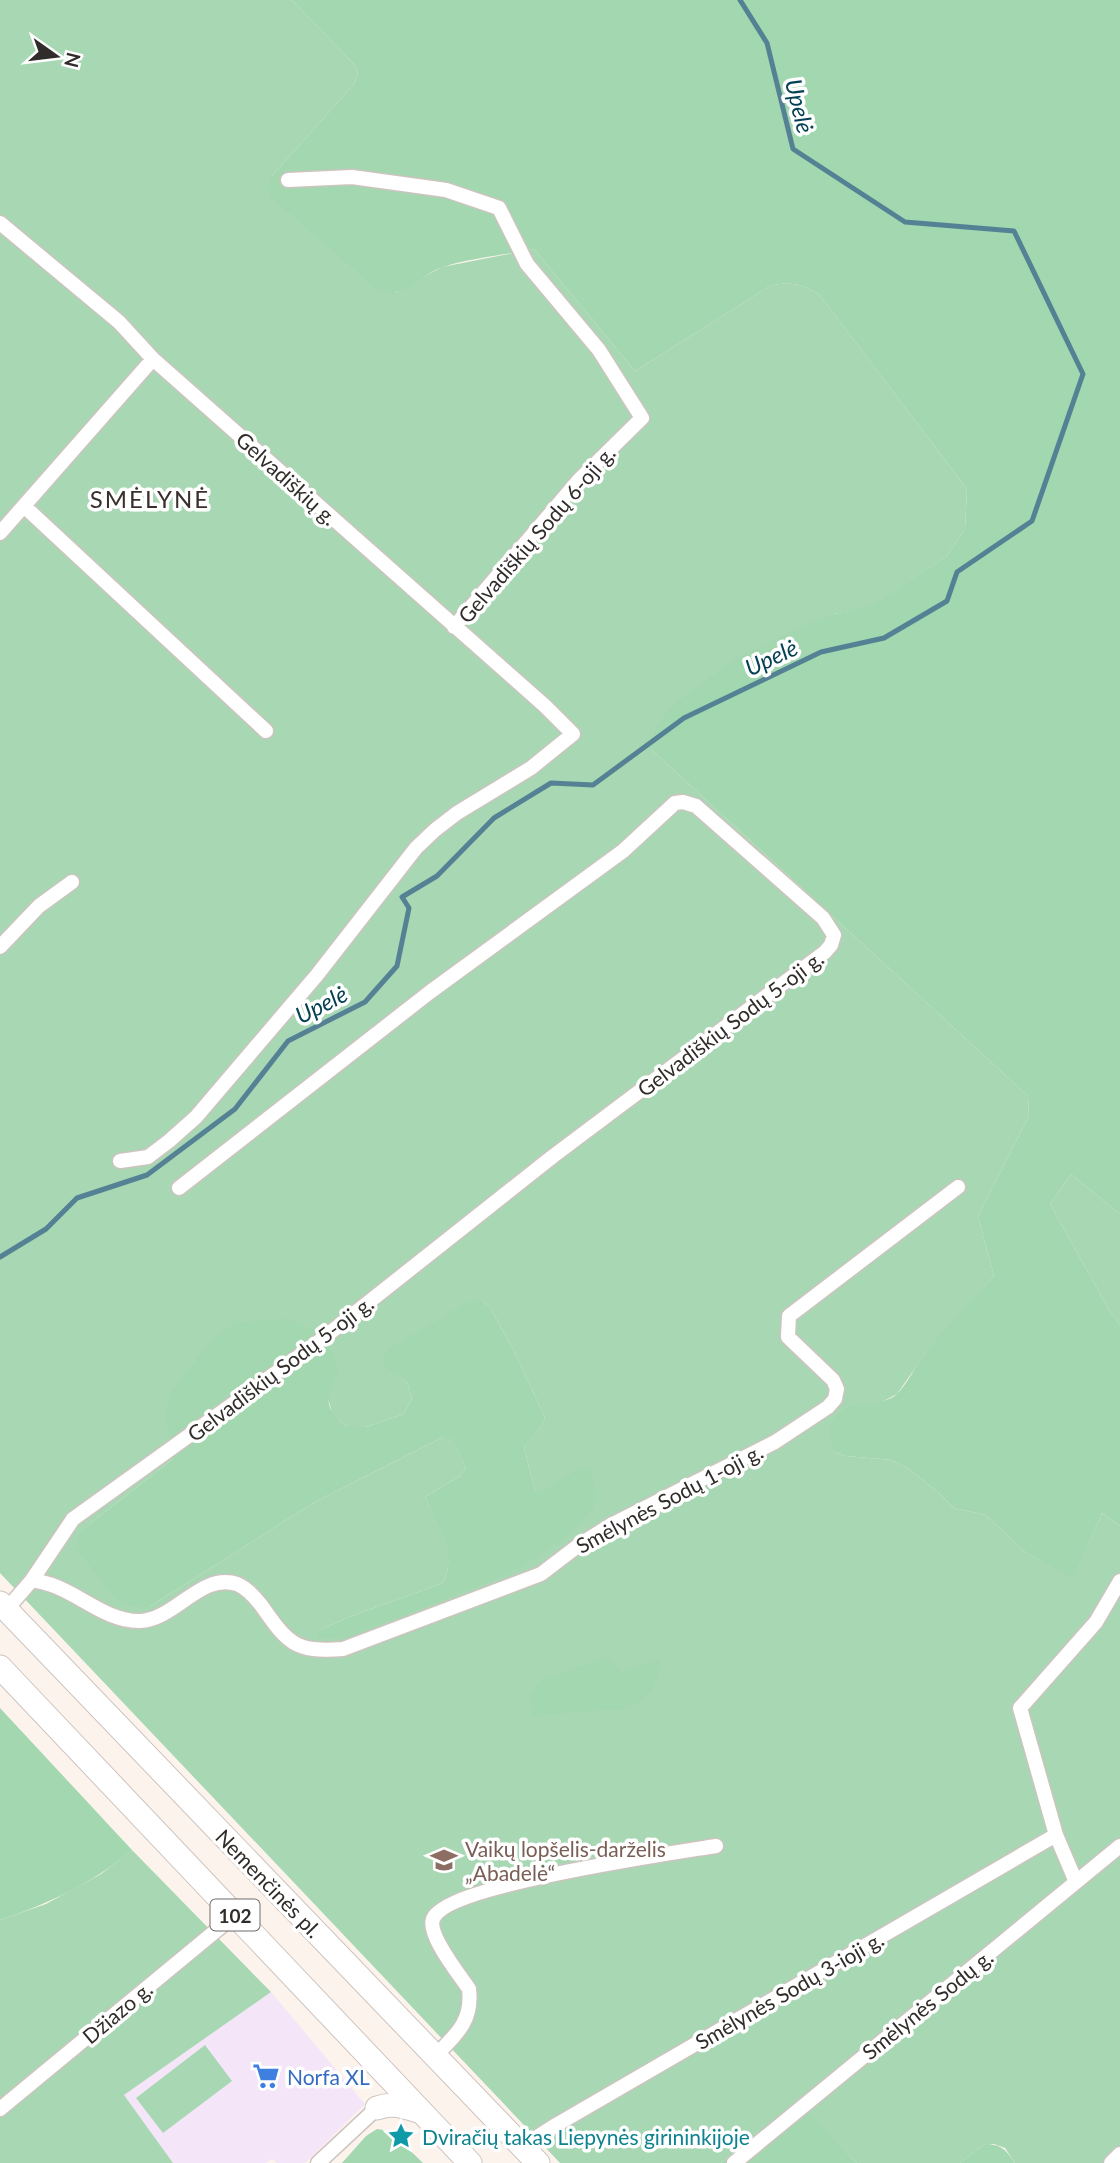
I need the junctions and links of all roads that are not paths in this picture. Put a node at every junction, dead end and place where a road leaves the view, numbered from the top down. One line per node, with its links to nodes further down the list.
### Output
1 (288, 180): 6 (street, Gelvadiškių Sodų 6-oji g.)
2 (0, 223): 3 (street, Gelvadiškių g.)
3 (153, 359): 4 (street); 6 (street, Gelvadiškių g.)
4 (24, 506): 5 (street); 7 (street)
5 (0, 533)
6 (454, 627): 10 (street, Gelvadiškių g.)
7 (266, 730)
8 (72, 882): 9 (street)
9 (0, 947)
10 (120, 1161)
11 (958, 1187): 13 (street, Smėlynės Sodų 1-oji g.)
12 (179, 1188): 13 (street, Gelvadiškių Sodų 5-oji g.)
13 (32, 1580): 15 (street, Gelvadiškių Sodų 5-oji g.)
14 (1120, 1581): 17 (street)
15 (3, 1607): 22 (main road, Nemenčinės pl. / 102)
16 (0, 1667): 21 (main road, 102)
17 (1056, 1835): 20 (street); 28 (street, Smėlynės Sodų 3-ioji g.)
18 (716, 1846): 22 (street)
19 (1120, 1846): 20 (street, Smėlynės Sodų g.)
20 (1076, 1882): 31 (street, Smėlynės Sodų g.)
21 (235, 1915): 23 (main road, 102); 25 (street, Džiazo g.)
22 (435, 2056): 28 (main road, Nemenčinės pl. / 102)
23 (379, 2068): 24 (main road); 26 (main road, 102)
24 (377, 2108): 26 (main road); 29 (street)
25 (0, 2109)
26 (421, 2112): 30 (main road, 102)
27 (1120, 2154): 32 (street)
28 (532, 2157)
29 (317, 2163)
30 (470, 2163)
31 (734, 2163)
32 (1111, 2163)

